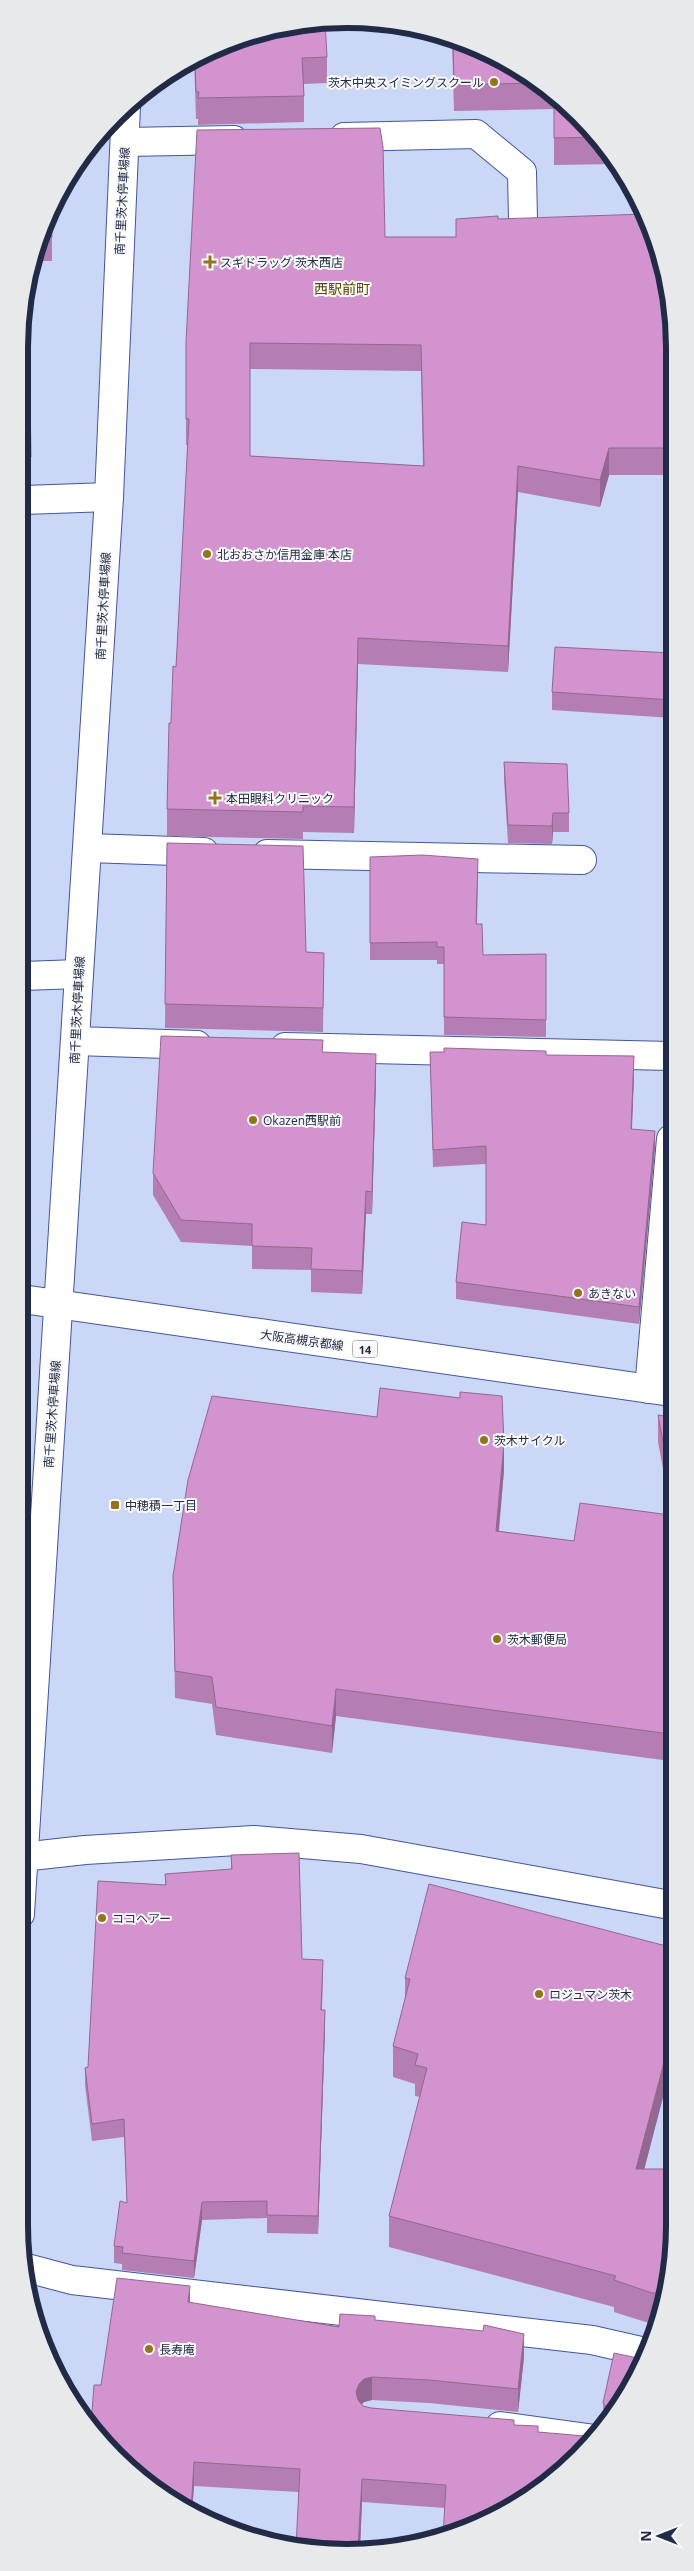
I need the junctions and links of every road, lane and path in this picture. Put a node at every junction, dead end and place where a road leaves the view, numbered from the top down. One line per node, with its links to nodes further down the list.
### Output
1 (126, 117): 4 (street, 南千里茨木停車場線)
2 (319, 138): 5 (street)
3 (260, 139): 4 (street)
4 (125, 142): 6 (street, 南千里茨木停車場線)
5 (522, 220)
6 (109, 497): 7 (street); 8 (street, 南千里茨木停車場線)
7 (28, 500)
8 (88, 848): 9 (street); 10 (street, 南千里茨木停車場線)
9 (582, 860)
10 (79, 974): 11 (street); 12 (street, 南千里茨木停車場線)
11 (28, 976)
12 (76, 1041): 13 (street); 18 (street, 南千里茨木停車場線)
13 (225, 1046)
14 (265, 1047): 15 (street)
15 (666, 1056)
16 (666, 1254): 19 (street)
17 (28, 1300): 18 (street, 大阪高槻京都線 / 14)
18 (60, 1305): 19 (street, 大阪高槻京都線 / 14); 20 (street, 南千里茨木停車場線)
19 (660, 1391)
20 (28, 1770)
21 (28, 1856): 22 (street)
22 (666, 1904)
23 (31, 2269): 24 (street)
24 (640, 2351)
25 (471, 2423): 26 (street)
26 (585, 2437)

